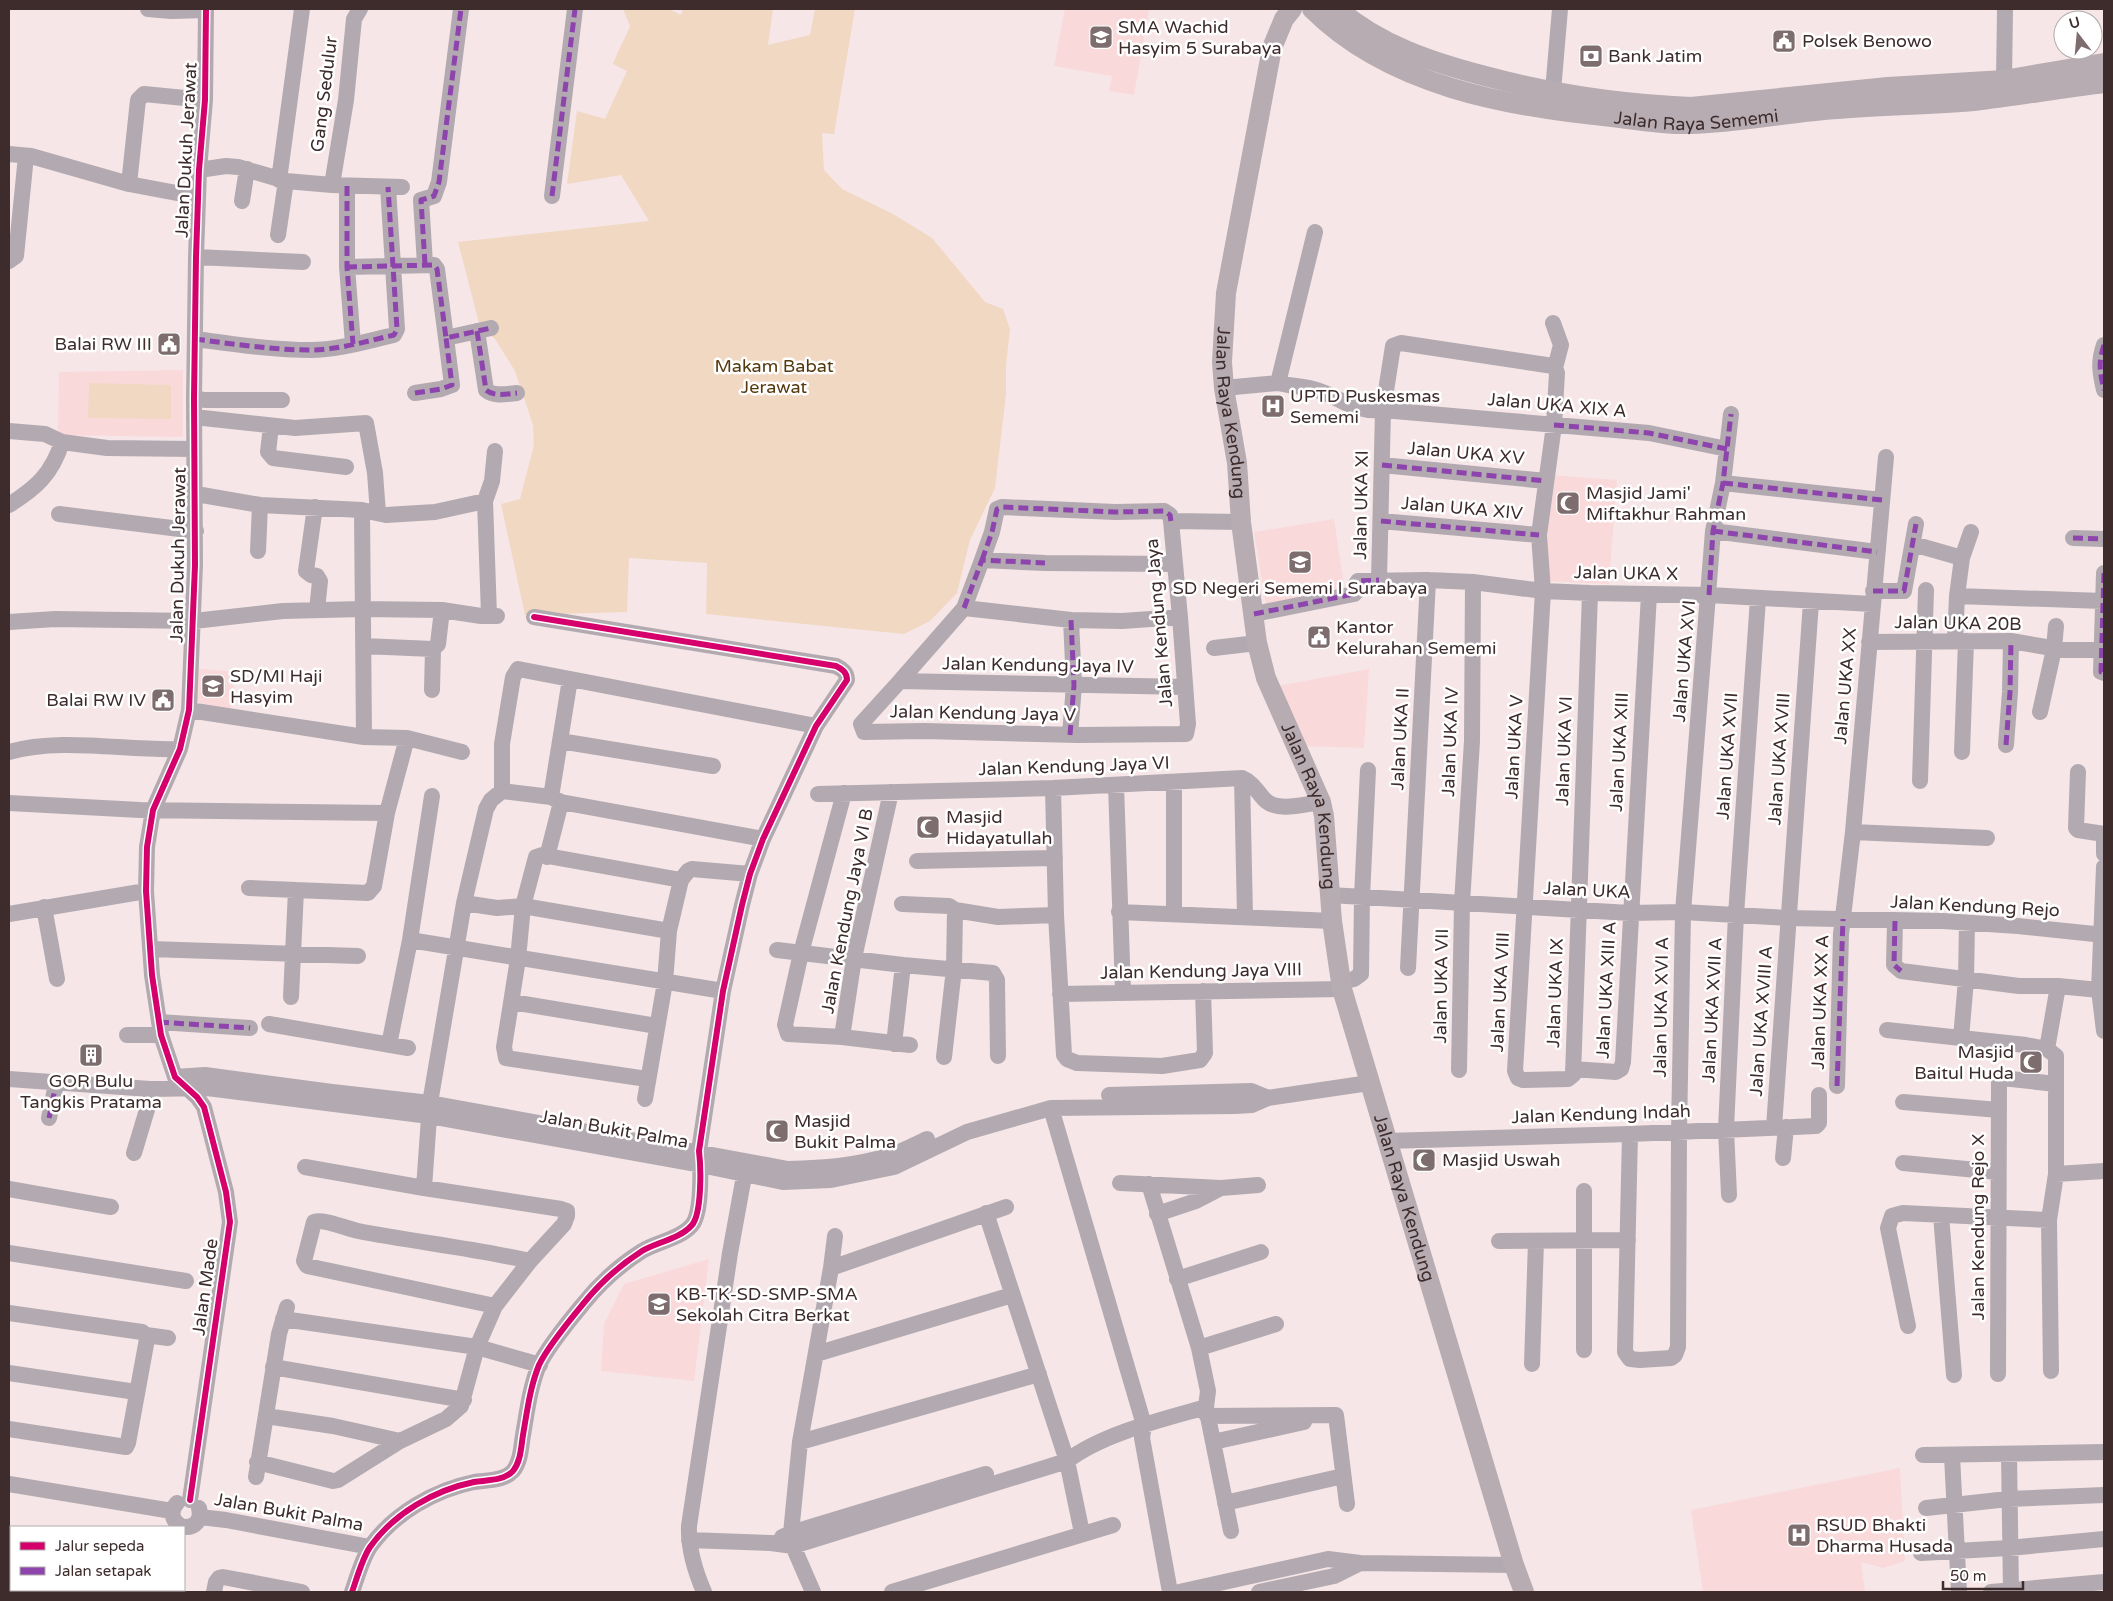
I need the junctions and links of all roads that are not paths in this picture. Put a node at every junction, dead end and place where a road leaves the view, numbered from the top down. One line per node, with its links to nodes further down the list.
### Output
1 (148, 9): 11 (street)
2 (302, 9): 22 (street)
3 (360, 9): 24 (street, Gang Sedulur)
4 (461, 9): 34 (street)
5 (575, 9): 25 (street)
6 (1292, 9): 45 (main road, Jalan Raya Kendung)
7 (1312, 9): 17 (main road, Jalan Raya Sememi)
8 (1338, 9): 15 (main road, Jalan Raya Sememi)
9 (1560, 9): 15 (street)
10 (2005, 9): 13 (street)
11 (206, 10): 16 (street, Jalan Dukuh Jerawat)
12 (2104, 63): 13 (main road, Jalan Raya Sememi)
13 (2004, 80): 17 (main road, Jalan Raya Sememi)
14 (2104, 82): 17 (main road, Jalan Raya Sememi)
15 (1553, 91): 17 (main road, Jalan Raya Sememi)
16 (204, 100): 21 (street, Jalan Dukuh Jerawat); 23 (street)
17 (1617, 110)
18 (9, 154): 19 (street)
19 (26, 156): 23 (street); 28 (street)
20 (247, 169): 21 (street); 22 (street); 27 (street)
21 (199, 170): 26 (street, Jalan Dukuh Jerawat)
22 (282, 180): 24 (street); 30 (street)
23 (129, 184): 26 (street)
24 (340, 185): 35 (street, Gang Sedulur); 36 (street)
25 (552, 196)
26 (198, 197): 31 (street, Jalan Dukuh Jerawat)
27 (242, 201)
28 (14, 207): 32 (street)
29 (1316, 232): 44 (street)
30 (278, 235)
31 (196, 258): 33 (street); 39 (street, Jalan Dukuh Jerawat)
32 (9, 261)
33 (303, 262)
34 (425, 264): 36 (street); 38 (street)
35 (347, 266): 36 (street); 40 (street, Gang Sedulur)
36 (394, 266): 40 (street)
37 (1553, 323): 43 (street, Jalan UKA V)
38 (446, 338): 47 (street); 48 (street)
39 (195, 339): 40 (street); 49 (street, Jalan Dukuh Jerawat)
40 (352, 344)
41 (1396, 344): 43 (street, Jalan UKA XIX A); 51 (street, Jalan UKA XI)
42 (2104, 345): 46 (street)
43 (1555, 368): 54 (street, Jalan UKA V)
44 (1278, 383): 45 (street, Jalan UKA XIX A); 51 (street, Jalan UKA XIX A)
45 (1224, 388): 76 (main road, Jalan Raya Kendung)
46 (2104, 390)
47 (416, 393)
48 (517, 393)
49 (194, 398): 50 (street); 53 (street, Jalan Dukuh Jerawat)
50 (282, 400)
51 (1383, 410): 54 (street, Jalan UKA XIX A); 62 (street, Jalan UKA XI)
52 (1731, 414): 59 (street, Jalan UKA XVI)
53 (194, 417): 55 (street); 58 (street, Jalan Dukuh Jerawat)
54 (1554, 425): 59 (street, Jalan UKA XIX A); 64 (street, Jalan UKA V)
55 (271, 426): 63 (street); 73 (street)
56 (9, 431): 57 (street)
57 (62, 442): 58 (street); 69 (street)
58 (194, 449): 66 (street, Jalan Dukuh Jerawat)
59 (1727, 449): 65 (street, Jalan UKA XVI)
60 (496, 451): 68 (street)
61 (1886, 457): 67 (street, Jalan UKA XX)
62 (1382, 466): 64 (street, Jalan UKA XV); 77 (street, Jalan UKA XI)
63 (346, 467)
64 (1546, 481): 82 (street, Jalan UKA V)
65 (1723, 483): 67 (street); 80 (street, Jalan UKA XVI)
66 (196, 494): 70 (street); 79 (street, Jalan Dukuh Jerawat)
67 (1882, 500): 87 (street, Jalan UKA XX)
68 (485, 501): 73 (street); 108 (street)
69 (9, 505)
70 (260, 505): 71 (street); 86 (street)
71 (315, 507): 72 (street); 107 (street)
72 (362, 510): 73 (street); 106 (street)
73 (378, 513)
74 (59, 514): 79 (street)
75 (1171, 521): 76 (street, Jalan Kendung Jaya); 89 (street); 90 (street, Jalan Kendung Jaya)
76 (1241, 522): 109 (main road, Jalan Raya Kendung)
77 (1381, 522): 82 (street, Jalan UKA XIV); 92 (street, Jalan UKA XI)
78 (1916, 524): 85 (street)
79 (196, 531): 113 (street, Jalan Dukuh Jerawat)
80 (1713, 531): 87 (street); 99 (street, Jalan UKA XVI)
81 (1971, 532): 88 (street)
82 (1539, 535): 96 (street, Jalan UKA V)
83 (2073, 538): 84 (street)
84 (2104, 539)
85 (1912, 544): 88 (street); 101 (street, Jalan UKA X)
86 (258, 551)
87 (1877, 552): 101 (street, Jalan UKA XX)
88 (1962, 558): 100 (street)
89 (982, 560): 90 (street); 105 (street)
90 (1174, 564): 111 (street, Jalan Kendung Jaya)
91 (2104, 573): 103 (street)
92 (1379, 580): 93 (street, Jalan UKA X); 109 (street, Jalan UKA X)
93 (1428, 580): 94 (street, Jalan UKA X); 180 (street, Jalan UKA II)
94 (1473, 582): 96 (street, Jalan UKA X); 182 (street, Jalan UKA IV)
95 (1926, 590): 120 (street)
96 (1543, 591): 97 (street, Jalan UKA X); 186 (street, Jalan UKA V)
97 (1590, 593): 98 (street, Jalan UKA X); 188 (street, Jalan UKA VI)
98 (1648, 594): 99 (street, Jalan UKA X); 191 (street, Jalan UKA XIII)
99 (1709, 595): 102 (street, Jalan UKA X); 190 (street, Jalan UKA XVI)
100 (1957, 596): 103 (street); 116 (street)
101 (1872, 598): 104 (street, Jalan UKA X); 118 (street, Jalan UKA XX)
102 (1758, 599): 104 (street, Jalan UKA X); 196 (street, Jalan UKA XVII)
103 (2103, 601): 125 (street)
104 (1811, 602): 197 (street, Jalan UKA XVIII)
105 (964, 608): 112 (street); 128 (street)
106 (362, 609): 107 (street); 108 (street); 121 (street)
107 (317, 610): 113 (street)
108 (442, 610): 124 (street)
109 (1254, 614): 119 (main road, Jalan Raya Kendung)
110 (534, 617): 135 (street)
111 (1180, 617): 112 (street); 131 (street, Jalan Kendung Jaya)
112 (1071, 620): 130 (street)
113 (194, 621): 114 (street); 133 (street, Jalan Dukuh Jerawat)
114 (9, 622)
115 (2056, 626): 123 (street)
116 (1961, 641): 117 (street, Jalan UKA 20B); 120 (street, Jalan UKA 20B); 145 (street)
117 (2011, 641): 123 (street, Jalan UKA 20B); 141 (street)
118 (1869, 642): 120 (street, Jalan UKA 20B); 164 (street, Jalan UKA XX)
119 (1257, 643): 122 (street); 160 (main road, Jalan Raya Kendung)
120 (1924, 643): 150 (street)
121 (363, 646): 124 (street); 138 (street)
122 (1214, 648)
123 (2051, 648): 125 (street, Jalan UKA 20B); 134 (street)
124 (433, 649): 132 (street)
125 (2101, 650): 126 (street)
126 (2104, 673)
127 (570, 679): 135 (street); 140 (street); 154 (street)
128 (900, 681): 129 (street, Jalan Kendung Jaya V); 137 (street, Jalan Kendung Jaya V)
129 (920, 682): 130 (street, Jalan Kendung Jaya IV)
130 (1074, 685): 131 (street, Jalan Kendung Jaya IV); 137 (street)
131 (1185, 687): 136 (street, Jalan Kendung Jaya)
132 (432, 690)
133 (189, 710): 138 (street); 142 (street, Jalan Dukuh Jerawat)
134 (2040, 712)
135 (816, 726): 167 (street)
136 (1188, 731): 137 (street, Jalan Kendung Jaya V)
137 (1070, 734)
138 (364, 736): 139 (street)
139 (406, 738): 144 (street); 163 (street)
140 (560, 741): 146 (street); 159 (street)
141 (2006, 745)
142 (180, 749): 143 (street); 162 (street, Jalan Dukuh Jerawat)
143 (9, 752)
144 (462, 752)
145 (1962, 752)
146 (714, 766)
147 (1368, 770): 179 (street)
148 (2078, 772): 165 (street)
149 (1242, 778): 151 (street, Jalan Kendung Jaya VI); 160 (street); 195 (street)
150 (1920, 781)
151 (1174, 782): 152 (street, Jalan Kendung Jaya VI); 193 (street)
152 (1116, 784): 153 (street, Jalan Kendung Jaya VI); 189 (street)
153 (1053, 788): 155 (street, Jalan Kendung Jaya VI); 170 (street)
154 (502, 791): 159 (street); 181 (street)
155 (891, 792): 156 (street, Jalan Kendung Jaya VI); 211 (street, Jalan Kendung Jaya VI B)
156 (844, 793): 157 (street, Jalan Kendung Jaya VI); 208 (street)
157 (818, 794)
158 (432, 796): 204 (street)
159 (556, 800): 167 (street); 169 (street)
160 (1321, 802): 178 (main road, Jalan Raya Kendung)
161 (9, 803): 162 (street)
162 (153, 810): 163 (street); 177 (street, Jalan Dukuh Jerawat)
163 (387, 813): 176 (street)
164 (1853, 832): 166 (street); 198 (street, Jalan UKA XX)
165 (2104, 834): 168 (street)
166 (1987, 838)
167 (763, 839): 173 (street)
168 (2104, 854)
169 (547, 857): 174 (street); 184 (street)
170 (1055, 858): 171 (street); 194 (street)
171 (917, 861)
172 (2104, 866): 203 (street)
173 (750, 874): 174 (street); 223 (street)
174 (682, 880): 202 (street)
175 (249, 888): 176 (street)
176 (296, 890): 209 (street)
177 (146, 891): 185 (street); 206 (street, Jalan Dukuh Jerawat)
178 (1330, 895): 179 (street, Jalan UKA); 199 (main road, Jalan Raya Kendung)
179 (1362, 897): 180 (street, Jalan UKA); 219 (street)
180 (1412, 900): 182 (street, Jalan UKA); 214 (street, Jalan UKA II)
181 (464, 903): 184 (street); 205 (street)
182 (1462, 903): 186 (street, Jalan UKA); 242 (street, Jalan UKA VII)
183 (902, 904): 187 (street)
184 (523, 906): 202 (street); 212 (street)
185 (44, 907): 192 (street); 216 (street)
186 (1524, 907): 188 (street, Jalan UKA); 243 (street, Jalan UKA VIII)
187 (955, 910): 194 (street); 215 (street)
188 (1578, 910): 191 (street, Jalan UKA); 243 (street, Jalan UKA IX)
189 (1119, 912): 193 (street); 224 (street)
190 (1683, 912): 191 (street, Jalan UKA); 196 (street, Jalan UKA); 262 (street, Jalan UKA XVI A)
191 (1630, 913): 243 (street, Jalan UKA XIII A)
192 (9, 914)
193 (1174, 914): 195 (street)
194 (1056, 915): 225 (street)
195 (1244, 916): 199 (street)
196 (1736, 916): 197 (street, Jalan UKA); 261 (street, Jalan UKA XVII A)
197 (1788, 918): 198 (street, Jalan UKA); 260 (street, Jalan UKA XVIII A)
198 (1843, 919): 200 (street, Jalan Kendung Rejo); 250 (street, Jalan UKA XX A)
199 (1332, 921): 219 (main road, Jalan Raya Kendung)
200 (1895, 921): 201 (street, Jalan Kendung Rejo); 217 (street)
201 (1967, 923): 203 (street, Jalan Kendung Rejo); 217 (street)
202 (669, 931): 218 (street)
203 (2103, 935): 221 (street)
204 (410, 940): 205 (street); 237 (street)
205 (457, 948): 212 (street); 255 (street)
206 (150, 949): 209 (street); 230 (street, Jalan Dukuh Jerawat)
207 (777, 950): 208 (street)
208 (801, 953): 211 (street); 235 (street)
209 (294, 954): 210 (street); 226 (street)
210 (358, 956)
211 (854, 958): 213 (street); 235 (street, Jalan Kendung Jaya VI B)
212 (518, 959): 218 (street); 227 (street)
213 (903, 965): 215 (street); 235 (street)
214 (1408, 968)
215 (954, 969): 240 (street); 241 (street)
216 (57, 979)
217 (1966, 980): 220 (street); 236 (street)
218 (665, 982): 223 (street); 229 (street)
219 (1342, 985): 222 (street, Jalan Kendung Jaya VIII); 246 (main road, Jalan Raya Kendung)
220 (2058, 986): 221 (street); 239 (street)
221 (2099, 990): 233 (street)
222 (1203, 991): 224 (street, Jalan Kendung Jaya VIII); 225 (street)
223 (723, 992): 267 (street)
224 (1123, 992): 225 (street, Jalan Kendung Jaya VIII)
225 (1060, 994)
226 (290, 997)
227 (512, 1002): 229 (street); 245 (street)
228 (269, 1024): 237 (street)
229 (657, 1026): 245 (street)
230 (160, 1028): 231 (street); 234 (street); 249 (street, Jalan Dukuh Jerawat)
231 (250, 1028)
232 (1887, 1030): 236 (street)
233 (2104, 1031)
234 (127, 1035)
235 (842, 1037)
236 (1961, 1038): 239 (street)
237 (389, 1045): 238 (street)
238 (408, 1048)
239 (2048, 1049): 248 (street)
240 (998, 1056)
241 (944, 1057)
242 (1459, 1070)
243 (1573, 1073)
244 (9, 1079): 247 (street, Jalan Bukit Palma)
245 (647, 1079): 252 (street)
246 (1369, 1083): 253 (street); 264 (main road, Jalan Raya Kendung)
247 (56, 1084): 249 (street, Jalan Bukit Palma); 258 (street)
248 (2056, 1084): 257 (street, Jalan Kendung Rejo X); 274 (street)
249 (168, 1085): 255 (street, Jalan Bukit Palma); 265 (street); 339 (street, Jalan Made)
250 (1837, 1086)
251 (1819, 1095): 259 (street, Jalan UKA XX A)
252 (645, 1099)
253 (1130, 1100): 256 (street); 268 (street)
254 (1903, 1102): 257 (street)
255 (430, 1109): 267 (street, Jalan Bukit Palma); 278 (street)
256 (1045, 1109): 268 (street); 326 (street)
257 (1999, 1110): 273 (street, Jalan Kendung Rejo X)
258 (49, 1118)
259 (1818, 1125): 260 (street, Jalan Kendung Indah)
260 (1780, 1127): 261 (street, Jalan Kendung Indah); 266 (street, Jalan UKA XVIII A)
261 (1726, 1129): 262 (street, Jalan Kendung Indah); 282 (street, Jalan UKA XVII A)
262 (1679, 1132): 263 (street, Jalan Kendung Indah); 292 (street, Jalan UKA XVI A)
263 (1630, 1134): 264 (street, Jalan Kendung Indah); 292 (street)
264 (1386, 1141): 359 (main road, Jalan Raya Kendung)
265 (134, 1153)
266 (1783, 1158)
267 (706, 1159): 270 (street); 313 (street, Jalan Bukit Palma)
268 (892, 1161): 270 (street)
269 (1903, 1163): 273 (street)
270 (740, 1166): 353 (street)
271 (305, 1167): 278 (street)
272 (2104, 1171): 274 (street)
273 (1998, 1172): 288 (street, Jalan Kendung Rejo X)
274 (2056, 1174): 289 (street)
275 (1120, 1184): 276 (street)
276 (1149, 1184): 279 (street); 286 (street)
277 (1258, 1185): 279 (street)
278 (424, 1188): 297 (street)
279 (1221, 1188): 286 (street)
280 (9, 1189): 283 (street)
281 (1584, 1191): 291 (street)
282 (1729, 1196)
283 (112, 1207)
284 (1006, 1207): 285 (street)
285 (986, 1213): 298 (street); 301 (street)
286 (1157, 1214): 299 (street)
287 (1941, 1215): 288 (street); 305 (street); 319 (street)
288 (1998, 1219): 289 (street); 318 (street, Jalan Kendung Rejo X)
289 (2049, 1220): 315 (street)
290 (834, 1236): 298 (street)
291 (1585, 1240): 292 (street); 294 (street); 310 (street)
292 (1628, 1240)
293 (1500, 1241): 294 (street)
294 (1536, 1241): 312 (street)
295 (1261, 1252): 299 (street)
296 (9, 1253): 300 (street)
297 (530, 1261): 302 (street); 302 (street)
298 (831, 1268): 311 (street)
299 (1177, 1279): 309 (street)
300 (186, 1281)
301 (1012, 1295): 311 (street); 317 (street)
302 (495, 1306): 308 (street)
303 (9, 1313): 306 (street)
304 (1276, 1324): 309 (street)
305 (1908, 1326)
306 (146, 1335): 307 (street); 320 (street)
307 (168, 1338)
308 (477, 1348): 313 (street); 314 (street); 321 (street)
309 (1199, 1348): 322 (street)
310 (1584, 1350)
311 (816, 1354): 328 (street)
312 (1532, 1364)
313 (540, 1365): 354 (street, Jalan Bukit Palma)
314 (273, 1367): 321 (street); 324 (street)
315 (2051, 1371)
316 (9, 1373): 320 (street)
317 (1039, 1374): 328 (street); 332 (street)
318 (1998, 1374)
319 (1954, 1375)
320 (136, 1392): 325 (street)
321 (464, 1400): 327 (street)
322 (1207, 1411): 323 (street); 326 (street); 329 (street)
323 (1336, 1415): 329 (street); 335 (street)
324 (266, 1416): 327 (street); 327 (street)
325 (9, 1428)
326 (1140, 1430): 332 (street); 368 (street)
327 (400, 1441)
328 (800, 1442): 351 (street)
329 (1213, 1442): 340 (street)
330 (2104, 1452): 331 (street)
331 (2008, 1454): 334 (street); 338 (street)
332 (1069, 1455): 350 (street); 351 (street)
333 (1923, 1456): 334 (street)
334 (1952, 1456): 342 (street)
335 (1343, 1476): 340 (street); 341 (street)
336 (9, 1484): 344 (street)
337 (2104, 1495): 338 (street)
338 (2008, 1499): 342 (street); 355 (street)
339 (190, 1500): 344 (street); 345 (street)
340 (1226, 1503): 349 (street)
341 (1347, 1504)
342 (1956, 1504): 343 (street); 356 (street)
343 (1926, 1508)
344 (172, 1511): 347 (street)
345 (200, 1517): 348 (street); 354 (street, Jalan Bukit Palma)
346 (1113, 1525): 350 (street)
347 (182, 1526)
348 (185, 1527)
349 (1231, 1531)
350 (1082, 1533): 367 (street)
351 (792, 1539): 353 (street); 366 (street)
352 (2104, 1539): 355 (street)
353 (689, 1540): 365 (street)
354 (370, 1547): 364 (street, Jalan Bukit Palma)
355 (2009, 1548): 356 (street); 361 (street)
356 (1957, 1551): 357 (street); 372 (street)
357 (1921, 1553)
358 (1360, 1563): 359 (street); 369 (street); 370 (street)
359 (1514, 1565): 371 (main road, Jalan Raya Kendung)
360 (2104, 1582): 361 (street)
361 (2010, 1591): 373 (street)
362 (214, 1592): 363 (street)
363 (302, 1592)
364 (352, 1592)
365 (704, 1592)
366 (813, 1592)
367 (892, 1592)
368 (1170, 1592)
369 (1179, 1592)
370 (1259, 1592)
371 (1524, 1592)
372 (1959, 1592)
373 (1991, 1592)

